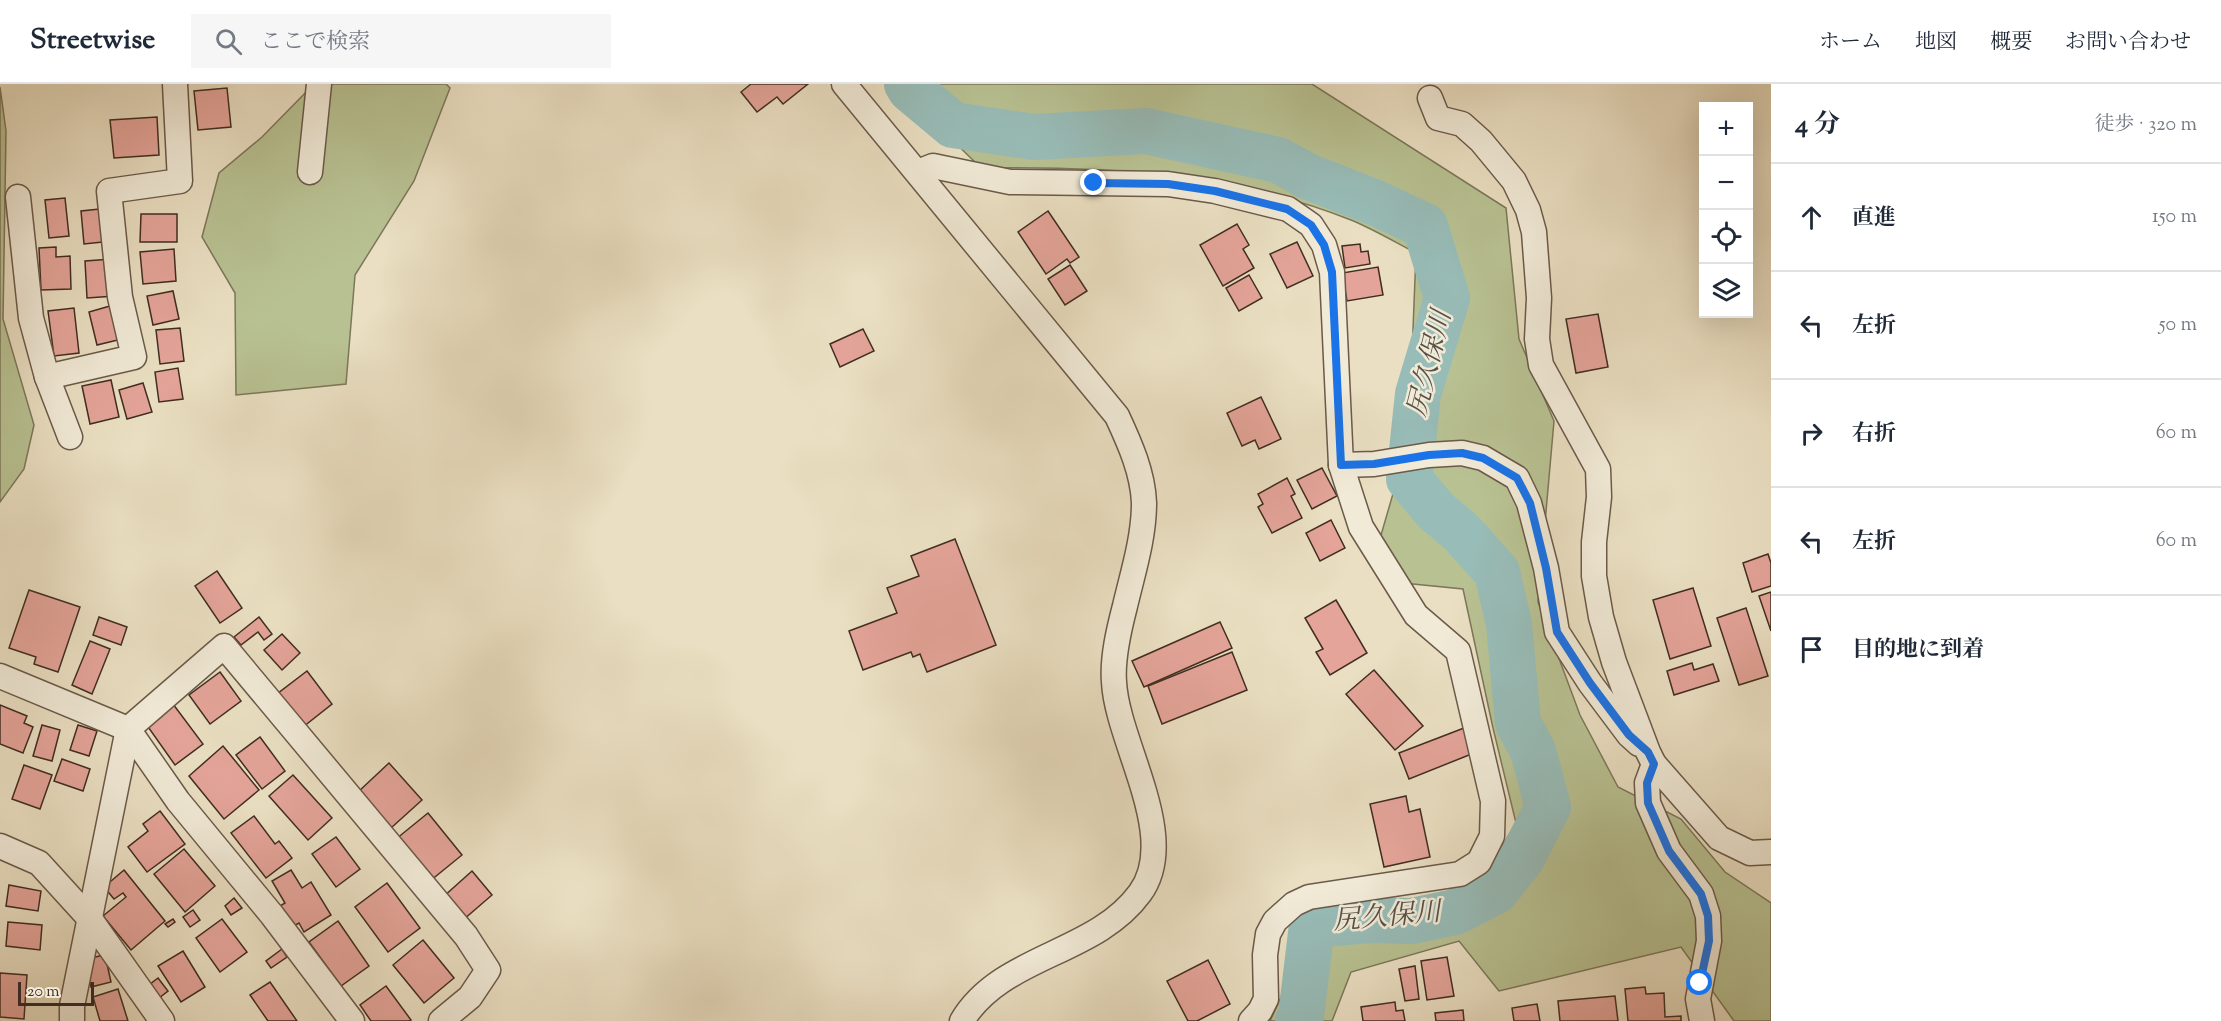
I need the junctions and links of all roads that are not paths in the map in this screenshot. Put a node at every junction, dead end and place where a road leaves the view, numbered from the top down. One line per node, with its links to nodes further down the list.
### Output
1 (175, 84): 8 (street)
2 (319, 84): 5 (street)
3 (844, 84): 6 (street)
4 (1430, 98): 13 (street)
5 (310, 172)
6 (918, 172): 10 (street); 21 (street)
7 (18, 197): 8 (street)
8 (47, 377): 9 (street)
9 (70, 437)
10 (1341, 465): 13 (street); 22 (street)
11 (0, 676): 12 (street)
12 (128, 729): 16 (street); 19 (street); 20 (street)
13 (1651, 758): 15 (street); 23 (street)
14 (0, 846): 16 (street)
15 (1771, 852)
16 (90, 919): 17 (street); 18 (street)
17 (72, 1021)
18 (162, 1021)
19 (352, 1021)
20 (441, 1021)
21 (962, 1021)
22 (1251, 1021)
23 (1702, 1021)

